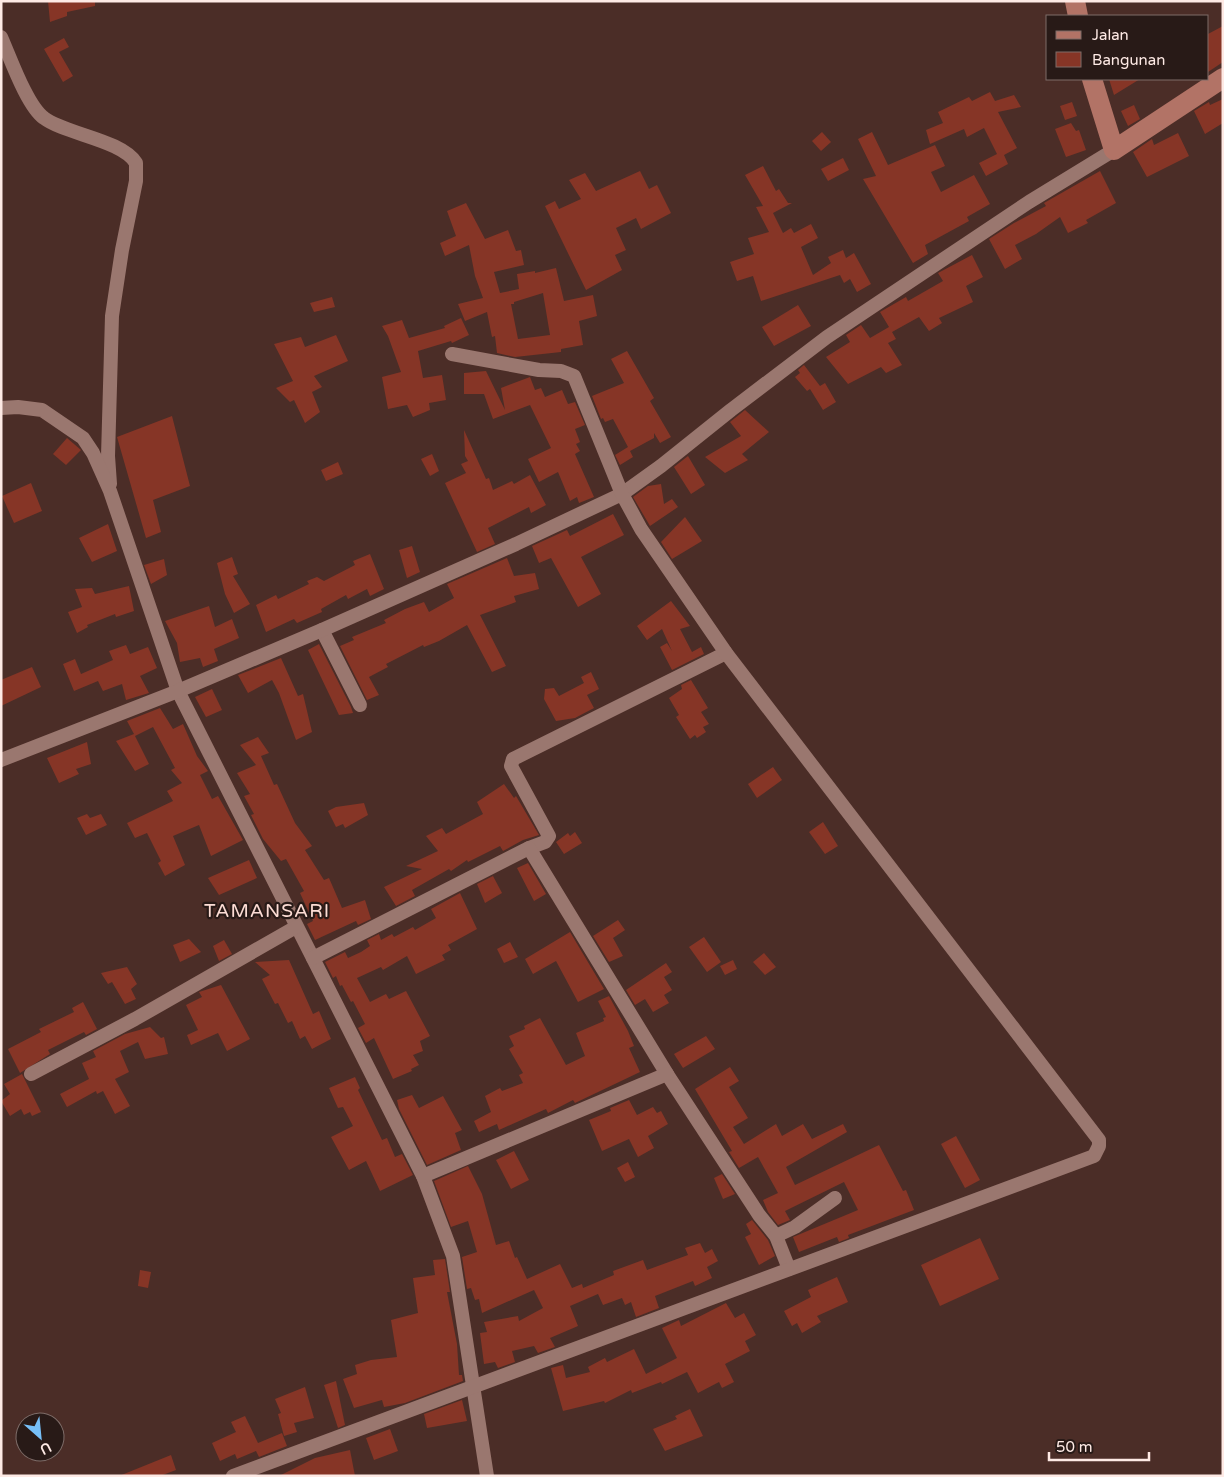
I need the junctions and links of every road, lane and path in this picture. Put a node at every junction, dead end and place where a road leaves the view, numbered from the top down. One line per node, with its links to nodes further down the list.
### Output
1 (1075, 1): 2 (street)
2 (1078, 15)
3 (1, 37): 9 (street)
4 (1223, 78): 6 (street)
5 (1092, 80): 6 (street)
6 (1114, 150): 10 (street)
7 (452, 354): 10 (street)
8 (1, 408): 9 (street)
9 (110, 491): 13 (street)
10 (622, 494): 11 (street); 12 (street)
11 (322, 630): 13 (street); 14 (street)
12 (726, 653): 16 (street); 24 (street)
13 (178, 690): 15 (street); 17 (street)
14 (360, 705)
15 (1, 760)
16 (530, 848): 18 (street); 20 (street)
17 (296, 927): 18 (street); 19 (street)
18 (313, 958): 21 (street)
19 (31, 1074)
20 (667, 1074): 21 (street); 23 (street)
21 (423, 1176): 25 (street)
22 (835, 1198): 23 (street)
23 (776, 1236): 24 (street)
24 (789, 1269): 25 (street)
25 (474, 1385): 26 (street); 27 (street)
26 (233, 1476)
27 (487, 1476)

